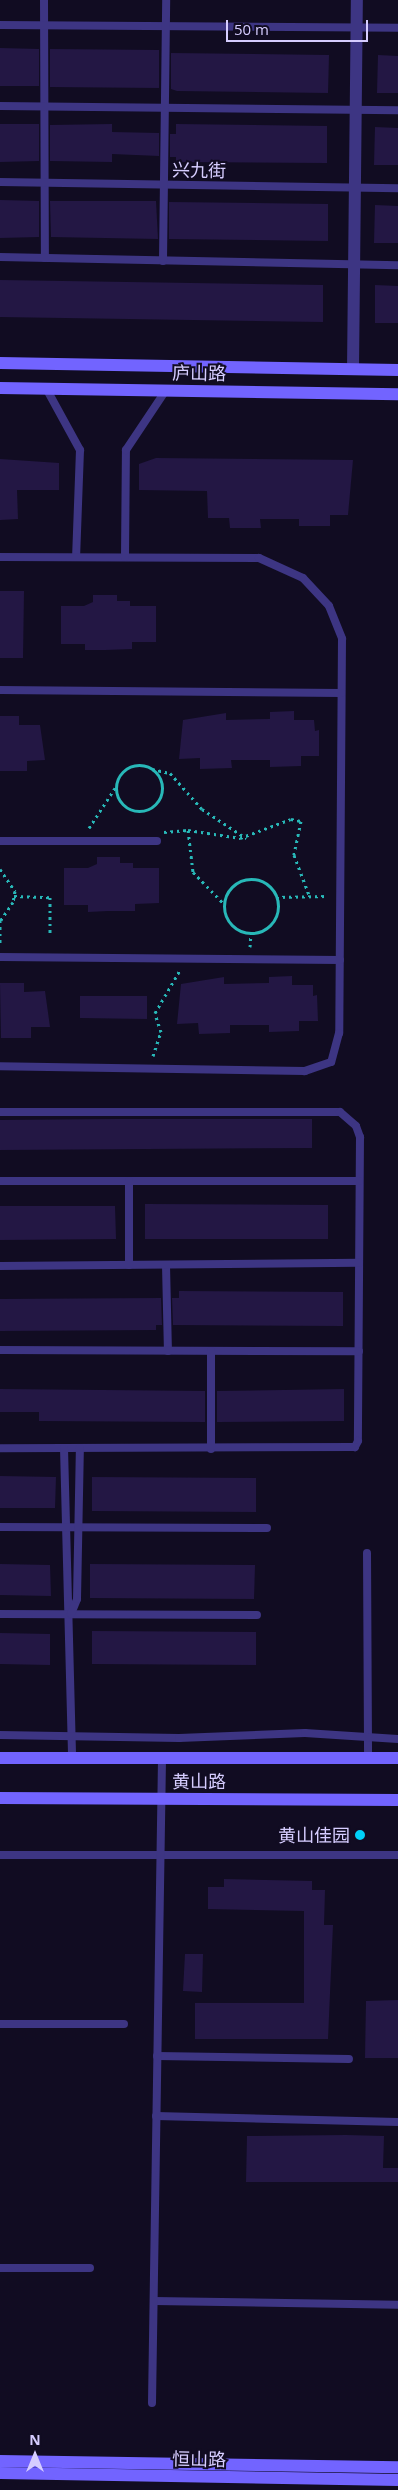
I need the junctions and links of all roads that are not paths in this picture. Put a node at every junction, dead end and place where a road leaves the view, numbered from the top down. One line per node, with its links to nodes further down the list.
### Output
1 (44, 0): 5 (lane)
2 (166, 0): 6 (lane)
3 (357, 0): 7 (street)
4 (0, 25): 5 (lane)
5 (44, 26): 6 (lane); 10 (lane)
6 (166, 26): 7 (lane); 11 (lane)
7 (357, 28): 8 (lane); 12 (street)
8 (398, 28)
9 (0, 106): 10 (lane)
10 (44, 107): 11 (lane); 15 (lane)
11 (165, 108): 12 (lane); 16 (lane)
12 (356, 110): 13 (lane); 17 (street)
13 (398, 110)
14 (0, 182): 15 (lane, 兴九街)
15 (43, 183): 16 (lane, 兴九街); 20 (lane)
16 (164, 185): 17 (lane, 兴九街); 21 (lane)
17 (355, 188): 18 (lane, 兴九街); 22 (street)
18 (398, 188)
19 (0, 257): 20 (lane)
20 (44, 258): 21 (lane)
21 (163, 261): 22 (lane)
22 (354, 265): 23 (lane); 25 (street)
23 (398, 265)
24 (0, 363): 25 (street, 庐山路)
25 (353, 369): 26 (street, 庐山路)
26 (398, 370)
27 (0, 388): 28 (street, 庐山路)
28 (46, 388): 29 (street, 庐山路); 32 (lane)
29 (166, 390): 30 (street, 庐山路); 33 (lane)
30 (398, 394)
31 (0, 557): 32 (lane)
32 (76, 557): 33 (lane)
33 (125, 557): 35 (lane)
34 (0, 690): 35 (lane)
35 (341, 693): 39 (lane)
36 (0, 841): 37 (lane)
37 (158, 841)
38 (0, 957): 39 (lane)
39 (340, 960): 40 (lane)
40 (0, 1066)
41 (0, 1112): 44 (lane)
42 (0, 1181): 43 (lane)
43 (129, 1181): 44 (lane); 46 (lane)
44 (359, 1181): 45 (lane)
45 (359, 1263): 47 (lane); 52 (lane)
46 (129, 1265): 47 (lane); 48 (lane)
47 (166, 1265): 50 (lane)
48 (0, 1266)
49 (0, 1350): 50 (lane)
50 (168, 1351): 51 (lane)
51 (211, 1351): 52 (lane); 56 (lane)
52 (358, 1351): 56 (lane)
53 (0, 1448): 54 (lane)
54 (64, 1448): 55 (lane); 58 (lane)
55 (80, 1448): 56 (lane); 59 (lane)
56 (211, 1449)
57 (0, 1527): 58 (lane)
58 (65, 1527): 59 (lane); 63 (lane)
59 (79, 1527): 60 (lane); 63 (lane)
60 (267, 1528)
61 (367, 1553): 67 (lane)
62 (0, 1614): 63 (lane)
63 (71, 1614): 64 (lane); 66 (lane)
64 (257, 1615)
65 (0, 1736): 66 (lane)
66 (72, 1736): 67 (lane); 70 (lane)
67 (368, 1738): 68 (lane); 72 (lane)
68 (398, 1738)
69 (0, 1758): 70 (street, 黄山路)
70 (72, 1758): 71 (street, 黄山路)
71 (162, 1758): 72 (street, 黄山路); 75 (lane)
72 (368, 1758): 73 (street, 黄山路)
73 (398, 1758)
74 (0, 1798): 75 (street, 黄山路)
75 (161, 1799): 76 (street, 黄山路); 78 (lane)
76 (398, 1800)
77 (0, 1855): 78 (lane)
78 (160, 1855): 79 (lane); 82 (lane)
79 (398, 1855)
80 (0, 2024): 81 (lane)
81 (124, 2024)
82 (157, 2056): 83 (lane); 84 (lane)
83 (349, 2059)
84 (156, 2116): 85 (lane); 88 (lane)
85 (398, 2122)
86 (0, 2268): 87 (lane)
87 (90, 2268)
88 (154, 2301): 89 (lane); 90 (lane)
89 (398, 2305)
90 (152, 2402)
91 (0, 2461): 92 (street, 恒山路)
92 (398, 2467)
93 (0, 2473): 94 (street, 恒山路)
94 (398, 2480)

